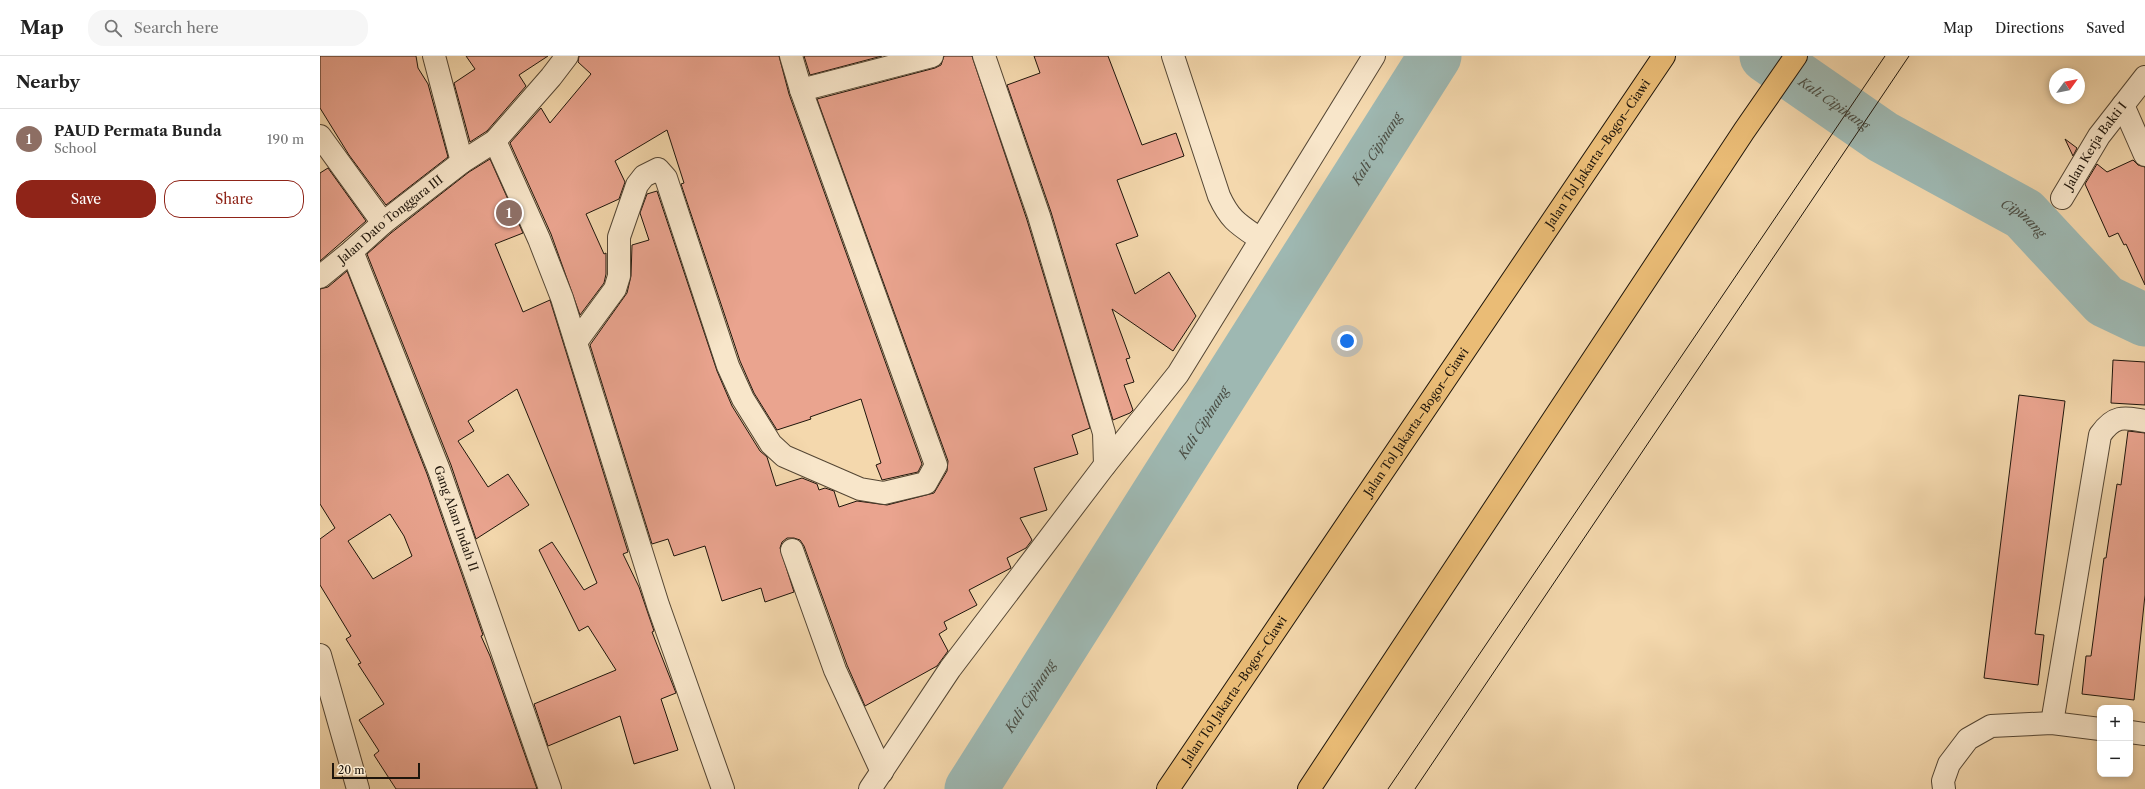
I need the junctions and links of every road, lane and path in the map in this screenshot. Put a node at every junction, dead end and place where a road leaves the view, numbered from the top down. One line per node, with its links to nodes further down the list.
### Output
1 (567, 56): 14 (street, Jalan Dato Tonggara III)
2 (791, 56): 11 (street)
3 (932, 56): 11 (street)
4 (984, 56): 24 (street)
5 (1173, 56): 19 (street)
6 (1374, 56): 19 (street)
7 (1796, 56): 36 (highway)
8 (441, 59): 16 (street)
9 (1661, 60): 35 (highway, Jalan Tol Jakarta–Bogor–Ciawi)
10 (2145, 76): 12 (street, Jalan Kerja Bakti I)
11 (801, 90): 22 (street)
12 (2123, 105): 15 (street); 17 (street, Jalan Kerja Bakti I)
13 (320, 136): 18 (street)
14 (495, 141): 16 (street, Jalan Dato Tonggara III); 22 (street)
15 (2145, 155)
16 (462, 162): 18 (street, Jalan Dato Tonggara III)
17 (2062, 198)
18 (383, 223): 20 (street, Jalan Dato Tonggara III)
19 (1260, 239): 24 (street)
20 (352, 251): 21 (street, Jalan Dato Tonggara III); 33 (street, Gang Alam Indah II)
21 (320, 277)
22 (576, 342): 34 (street)
23 (2145, 421): 27 (street)
24 (1105, 465): 31 (street)
25 (792, 550): 31 (street)
26 (320, 655): 32 (street)
27 (2052, 723): 28 (street); 37 (street)
28 (2097, 729)
29 (2133, 732): 30 (street)
30 (2145, 734)
31 (876, 780)
32 (358, 789)
33 (550, 789)
34 (722, 789)
35 (1168, 789)
36 (1309, 789)
37 (1944, 789)

